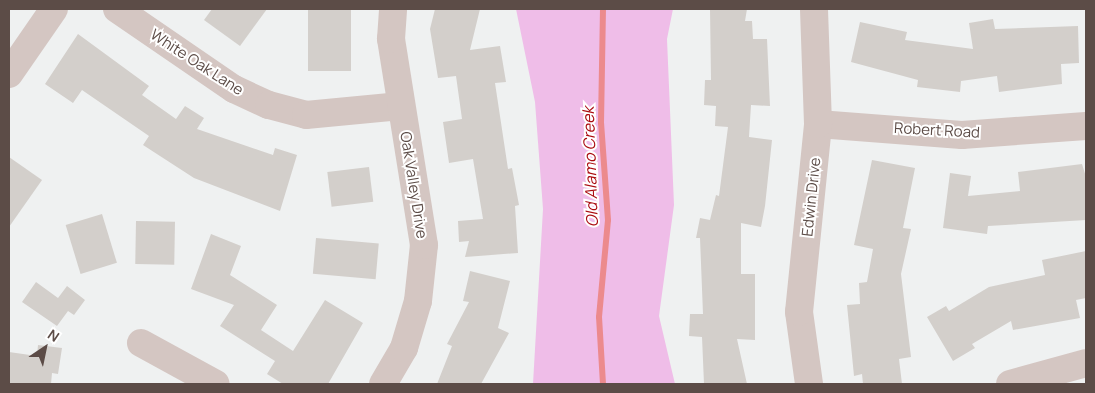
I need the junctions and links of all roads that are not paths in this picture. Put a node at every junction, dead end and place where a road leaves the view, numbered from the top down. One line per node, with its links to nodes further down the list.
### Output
1 (54, 9): 5 (street)
2 (117, 9): 6 (street, White Oak Lane)
3 (393, 9): 6 (street, Oak Valley Drive)
4 (814, 9): 7 (street, Edwin Drive)
5 (9, 74)
6 (401, 106): 12 (street, Oak Valley Drive)
7 (818, 124): 8 (street, Robert Road); 13 (street, Edwin Drive)
8 (1086, 126)
9 (141, 343): 11 (street)
10 (1086, 363): 14 (street)
11 (216, 384)
12 (383, 384)
13 (809, 384)
14 (1010, 384)

